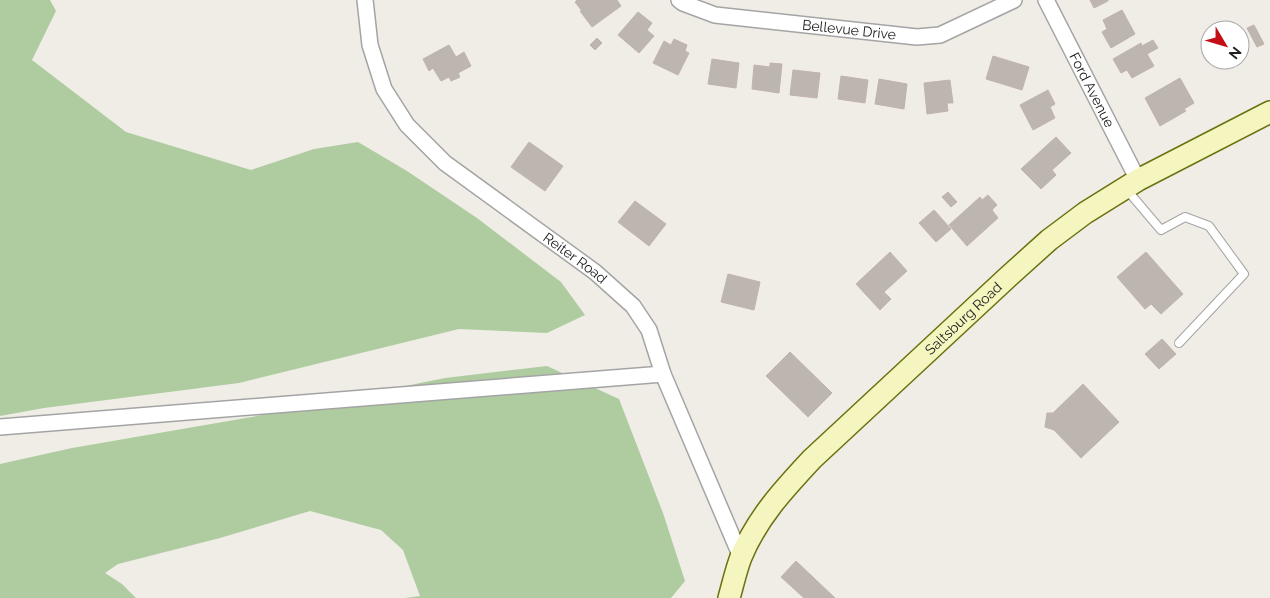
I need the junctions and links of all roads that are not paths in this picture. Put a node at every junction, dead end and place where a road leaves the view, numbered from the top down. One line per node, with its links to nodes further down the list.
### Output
1 (365, 0): 8 (street, Reiter Road)
2 (679, 0): 3 (street, Bellevue Drive)
3 (1014, 0)
4 (1046, 0): 6 (street, Ford Avenue)
5 (1270, 112): 6 (main road, Saltsburg Road)
6 (1132, 184): 7 (lane); 10 (main road, Saltsburg Road)
7 (1179, 344)
8 (663, 374): 9 (street); 10 (street, Reiter Road)
9 (0, 427)
10 (741, 557): 11 (main road, Saltsburg Road)
11 (731, 597)

